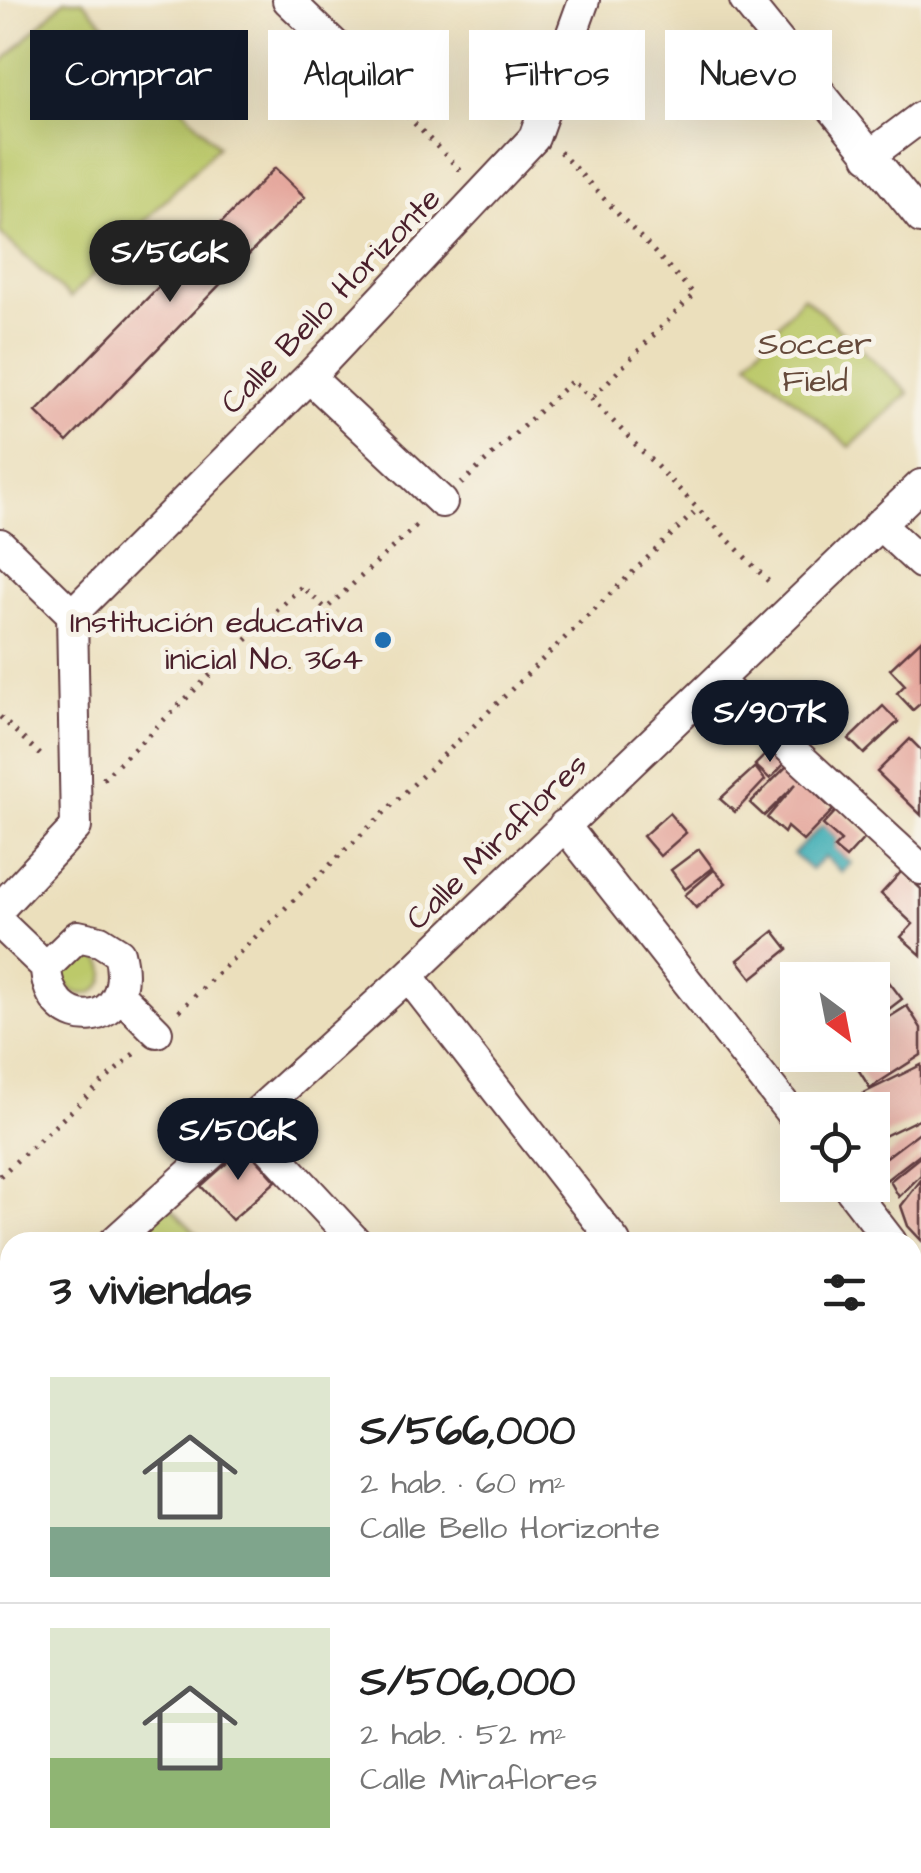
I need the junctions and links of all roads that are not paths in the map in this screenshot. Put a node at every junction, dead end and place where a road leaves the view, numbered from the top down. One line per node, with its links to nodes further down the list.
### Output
1 (288, 0): 4 (street)
2 (584, 0): 8 (street, Calle Bello Horizonte)
3 (744, 0): 6 (street)
4 (319, 30)
5 (921, 117): 6 (street)
6 (869, 156): 7 (street)
7 (921, 218)
8 (309, 377): 10 (street); 14 (street, Calle Bello Horizonte)
9 (921, 485): 11 (street, Calle Miraflores)
10 (442, 502)
11 (880, 524): 13 (street); 15 (street, Calle Miraflores)
12 (0, 544): 14 (street)
13 (921, 562)
14 (72, 614): 18 (street)
15 (719, 682): 16 (street, Calle Miraflores); 17 (street)
16 (564, 825): 21 (street, Calle Miraflores); 24 (street)
17 (921, 869)
18 (0, 908)
19 (0, 923): 20 (street)
20 (46, 967): 22 (street); 22 (street)
21 (408, 976): 25 (street, Calle Miraflores); 29 (street)
22 (121, 996): 23 (street)
23 (157, 1032)
24 (780, 1099)
25 (244, 1121): 27 (street, Calle Miraflores); 28 (street)
26 (859, 1202): 30 (street)
27 (125, 1232)
28 (347, 1232)
29 (607, 1232)
30 (882, 1232)

